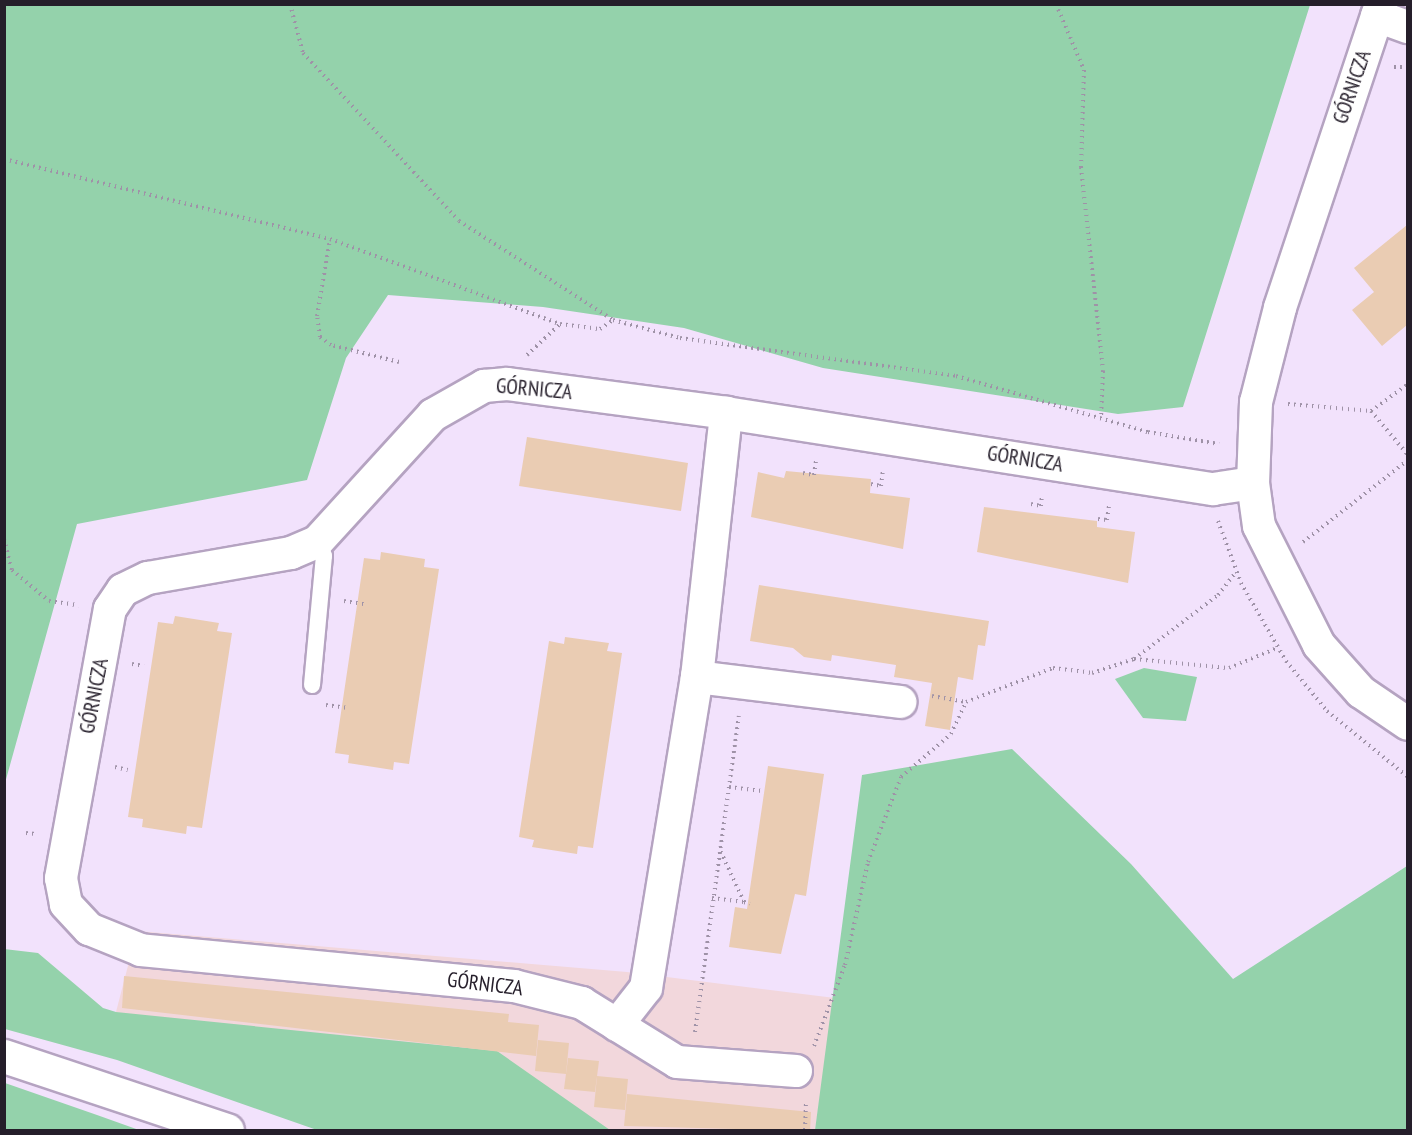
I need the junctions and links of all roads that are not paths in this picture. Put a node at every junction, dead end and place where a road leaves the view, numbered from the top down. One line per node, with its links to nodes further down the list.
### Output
1 (1379, 10): 2 (street); 4 (street, GÓRNICZA)
2 (1407, 27)
3 (726, 413): 4 (street, GÓRNICZA); 5 (street, GÓRNICZA); 6 (street)
4 (1253, 483): 9 (street, GÓRNICZA)
5 (317, 542): 7 (lane); 10 (street, GÓRNICZA)
6 (697, 676): 8 (street); 10 (street)
7 (312, 686)
8 (900, 702)
9 (1407, 724)
10 (617, 1025): 12 (street, GÓRNICZA)
11 (4, 1056): 13 (highway)
12 (805, 1074)
13 (227, 1131)

